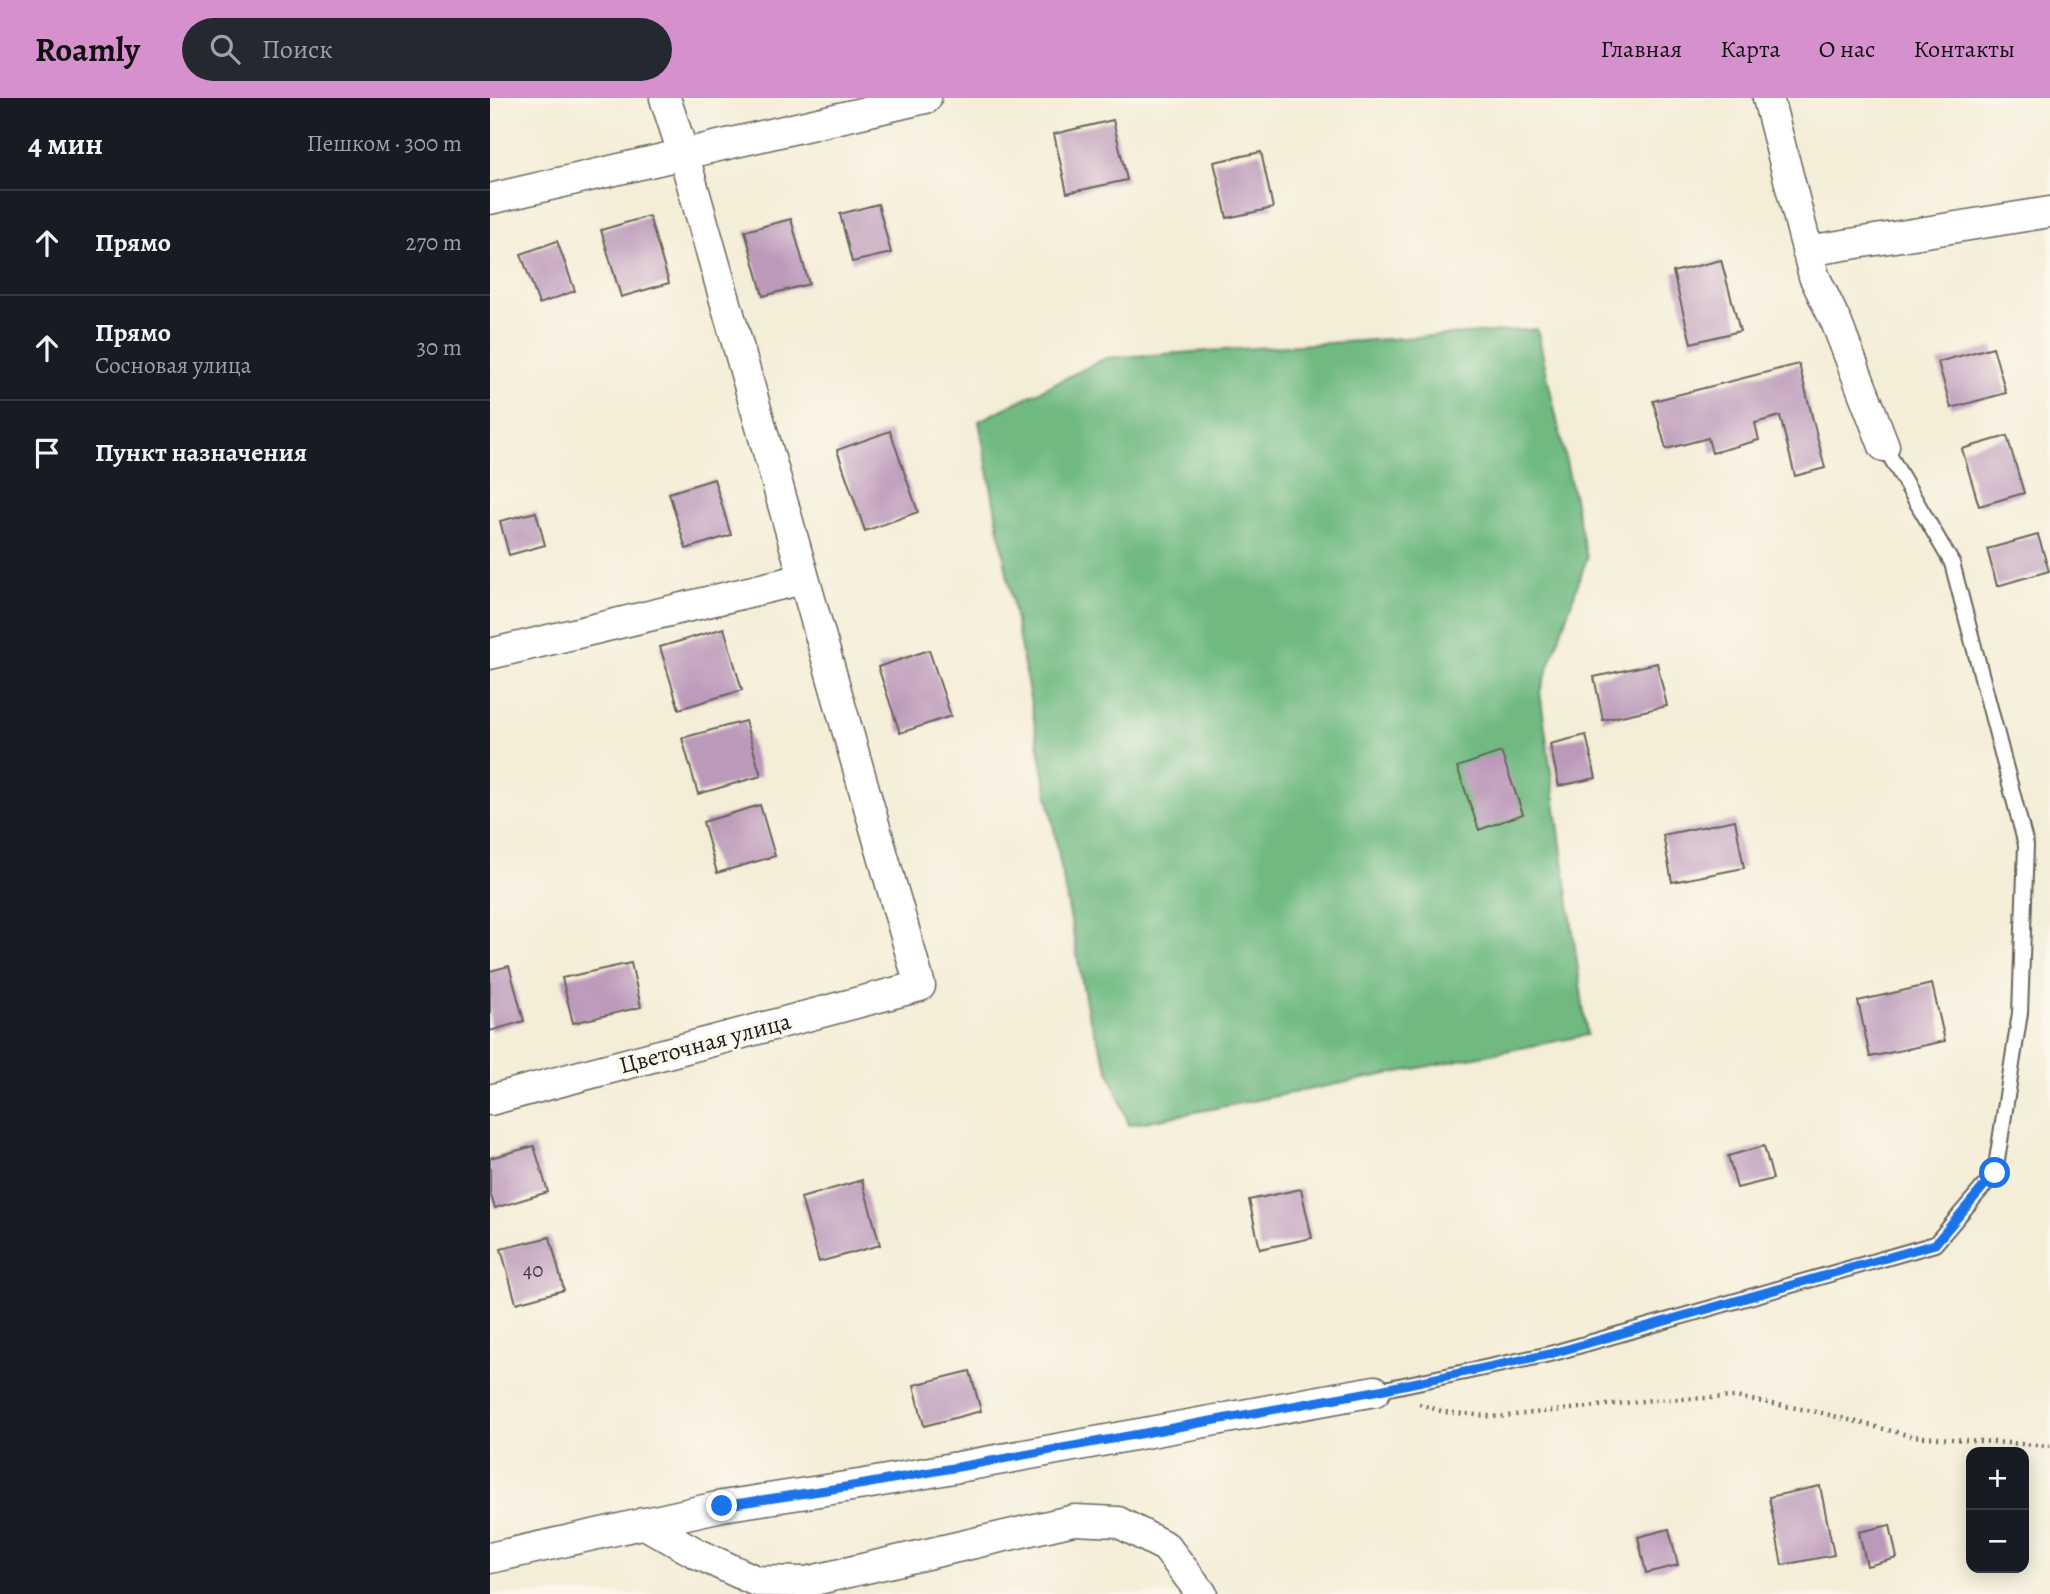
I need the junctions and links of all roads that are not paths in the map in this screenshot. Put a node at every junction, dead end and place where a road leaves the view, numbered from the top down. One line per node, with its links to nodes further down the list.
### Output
1 (665, 98): 4 (street)
2 (926, 98): 4 (street)
3 (1768, 98): 7 (street)
4 (684, 156): 5 (street); 9 (street)
5 (490, 199)
6 (2050, 212): 7 (street)
7 (1807, 251): 8 (street)
8 (1884, 446): 12 (lane)
9 (803, 579): 10 (street); 11 (street, Цветочная улица)
10 (490, 654)
11 (490, 1100)
12 (1375, 1391): 13 (street)
13 (643, 1524): 14 (street); 15 (street)
14 (490, 1558)
15 (723, 1581): 16 (street)
16 (1202, 1594)

